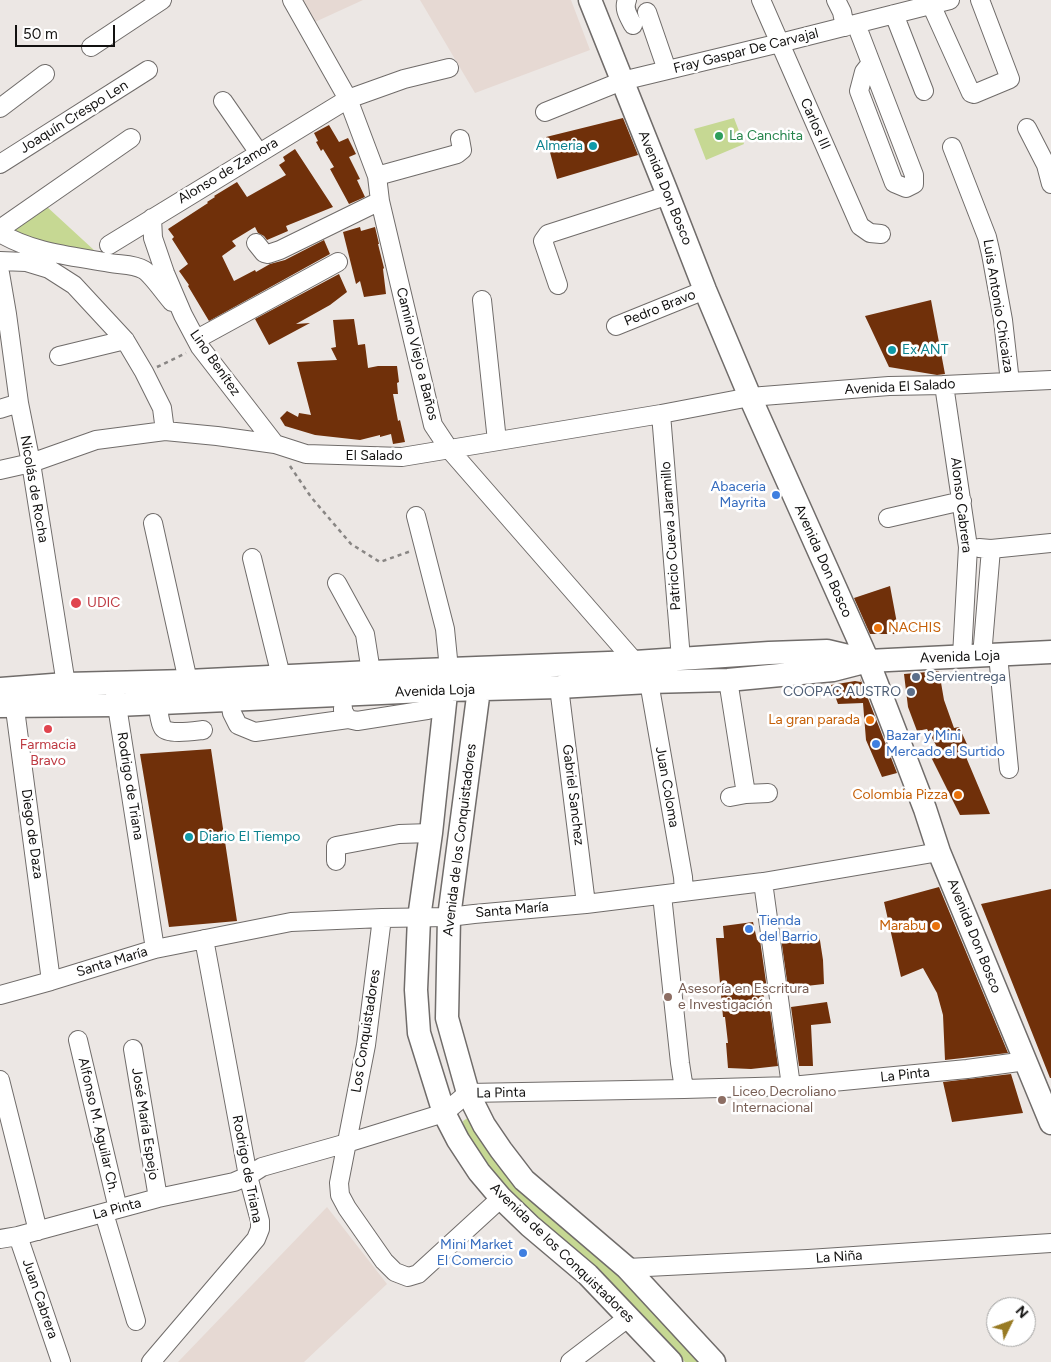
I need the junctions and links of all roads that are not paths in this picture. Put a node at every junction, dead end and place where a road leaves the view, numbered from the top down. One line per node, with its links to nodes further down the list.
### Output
1 (162, 0): 15 (street)
2 (292, 0): 23 (street, Camino Viejo a Baños)
3 (590, 0): 21 (main road, Avenida Don Bosco)
4 (627, 0): 12 (street)
5 (761, 0): 14 (street, Carlos III)
6 (836, 0): 13 (street)
7 (950, 0): 9 (street, Fray Gaspar De Carvajal)
8 (980, 0): 9 (street)
9 (930, 2): 11 (street, Fray Gaspar De Carvajal)
10 (648, 12): 19 (street)
11 (894, 14): 13 (street, Fray Gaspar De Carvajal); 22 (street)
12 (633, 25)
13 (850, 26): 14 (street, Fray Gaspar De Carvajal); 16 (street)
14 (780, 43): 19 (street, Fray Gaspar De Carvajal); 39 (street, Carlos III)
15 (91, 47)
16 (871, 63): 16 (street)
17 (449, 68): 23 (street, Alonso de Zamora)
18 (148, 70): 32 (street, Joaquín Crespo Len)
19 (666, 70): 21 (street, Fray Gaspar De Carvajal)
20 (45, 74): 25 (street)
21 (622, 81): 26 (street, Fray Gaspar De Carvajal); 35 (main road, Avenida Don Bosco)
22 (924, 91)
23 (348, 99): 31 (street, Alonso de Zamora); 33 (street, Camino Viejo a Baños)
24 (223, 101): 31 (street)
25 (0, 108)
26 (545, 112)
27 (1028, 128): 34 (street)
28 (130, 138): 38 (street)
29 (460, 139): 33 (street)
30 (952, 147): 55 (street, Luis Antonio Chicaiza)
31 (259, 153): 37 (street, Alonso de Zamora)
32 (0, 164)
33 (377, 176): 36 (street, Camino Viejo a Baños)
34 (1051, 184)
35 (668, 196): 45 (street); 46 (main road, Avenida Don Bosco)
36 (380, 201): 40 (street); 64 (street, Camino Viejo a Baños)
37 (152, 218): 41 (street, Alonso de Zamora); 49 (street, Lino Benítez)
38 (0, 231): 49 (street)
39 (881, 234)
40 (256, 244)
41 (109, 245)
42 (0, 261): 51 (street)
43 (338, 262): 52 (street)
44 (0, 273): 48 (street, Nicolás de Rocha)
45 (558, 285)
46 (705, 290): 50 (street, Pedro Bravo); 57 (main road, Avenida Don Bosco)
47 (482, 300): 62 (street)
48 (4, 315): 58 (street, Nicolás de Rocha)
49 (184, 315): 52 (street, Lino Benítez)
50 (616, 326)
51 (125, 340): 53 (street); 61 (street)
52 (198, 343): 63 (street, Lino Benítez)
53 (59, 356)
54 (1051, 380): 55 (street, Avenida El Salado)
55 (1010, 382): 56 (street, Avenida El Salado)
56 (944, 385): 57 (street, Avenida El Salado); 67 (street, Alonso Cabrera)
57 (750, 397): 60 (street, El Salado); 79 (main road, Avenida Don Bosco)
58 (19, 404): 59 (street); 65 (street, Nicolás de Rocha)
59 (0, 409)
60 (662, 414): 62 (street, El Salado); 78 (street, Patricio Cueva Jaramillo)
61 (165, 431): 63 (street, El Salado); 65 (street, El Salado)
62 (497, 441): 64 (street, El Salado)
63 (275, 444): 64 (street, El Salado)
64 (449, 448): 80 (street, Camino Viejo a Baños)
65 (31, 463): 66 (street, El Salado); 90 (street, Nicolás de Rocha)
66 (0, 470)
67 (962, 501): 69 (street); 72 (street, Alonso Cabrera)
68 (416, 516): 89 (street)
69 (888, 518)
70 (153, 523): 85 (street)
71 (1051, 543): 73 (street)
72 (968, 547): 73 (street); 77 (street, Alonso Cabrera)
73 (991, 550): 77 (street, Alonso Cabrera)
74 (252, 558): 82 (street)
75 (337, 583): 81 (street)
76 (1051, 652): 77 (main road, Avenida Loja)
77 (981, 656): 79 (main road, Avenida Loja); 98 (street)
78 (681, 659): 79 (main road, Avenida Loja); 80 (main road, Avenida Loja)
79 (868, 661): 84 (main road, Avenida Loja); 101 (main road, Avenida Don Bosco)
80 (635, 662): 83 (main road, Avenida Loja); 86 (street, Camino Viejo a Baños)
81 (371, 672): 82 (main road, Avenida Loja); 89 (main road, Avenida Loja)
82 (281, 676): 85 (main road, Avenida Loja)
83 (480, 678): 88 (main road, Avenida Loja); 89 (main road, Avenida Loja); 107 (main road, Avenida de los Conquistadores)
84 (728, 680): 86 (main road, Avenida Loja); 99 (street)
85 (188, 681): 87 (main road, Avenida Loja)
86 (649, 682): 88 (main road, Avenida Loja); 104 (street, Juan Coloma)
87 (114, 683): 90 (main road, Avenida Loja); 95 (street, Rodrigo de Triana)
88 (559, 687): 106 (street, Gabriel Sanchez)
89 (447, 688): 91 (main road, Avenida Loja); 96 (street); 100 (main road, Avenida de los Conquistadores)
90 (68, 694): 92 (main road, Avenida Loja); 95 (main road, Avenida Loja)
91 (341, 695): 93 (main road, Avenida Loja); 96 (street)
92 (7, 697): 112 (street, Diego de Daza)
93 (230, 700): 94 (main road, Avenida Loja); 96 (street)
94 (157, 704): 95 (main road, Avenida Loja); 97 (street)
95 (117, 705): 111 (street, Rodrigo de Triana)
96 (348, 719)
97 (203, 730)
98 (1009, 769)
99 (768, 793)
100 (431, 833): 102 (street); 109 (main road, Avenida de los Conquistadores)
101 (939, 852): 103 (street, Santa María); 116 (main road, Avenida Don Bosco)
102 (336, 861)
103 (763, 882): 104 (street, Santa María); 118 (street)
104 (684, 892): 105 (street, Santa María)
105 (662, 895): 106 (street, Santa María); 119 (street)
106 (586, 904): 107 (street, Santa María)
107 (449, 917): 109 (street, Santa María); 120 (main road, Avenida de los Conquistadores)
108 (382, 918): 109 (street, Santa María); 110 (street, Santa María); 123 (street, Los Conquistadores)
109 (419, 918): 121 (main road, Avenida de los Conquistadores)
110 (204, 939): 111 (street, Santa María); 124 (street, Rodrigo de Triana)
111 (155, 949): 112 (street, Santa María)
112 (51, 980): 113 (street, Santa María)
113 (0, 995)
114 (78, 1040): 127 (street, Alfonso M. Aguilar Ch.)
115 (133, 1049): 125 (street, José María Espejo)
116 (1026, 1061): 118 (street, La Pinta); 122 (main road, Avenida Don Bosco)
117 (0, 1080): 128 (street)
118 (791, 1086): 119 (street, La Pinta)
119 (684, 1090): 120 (street, La Pinta)
120 (468, 1093): 121 (street, La Pinta); 132 (main road, Avenida de los Conquistadores)
121 (444, 1113): 123 (street, La Pinta); 126 (main road, Avenida de los Conquistadores)
122 (1051, 1124)
123 (347, 1143): 124 (street, La Pinta); 126 (street, Los Conquistadores)
124 (248, 1176): 125 (street, La Pinta); 136 (street, Rodrigo de Triana)
125 (158, 1198): 127 (street, La Pinta)
126 (501, 1198): 133 (main road, Avenida de los Conquistadores)
127 (111, 1211): 128 (street, La Pinta); 134 (street, Alfonso M. Aguilar Ch.)
128 (38, 1231): 129 (street, La Pinta)
129 (18, 1236): 130 (street, La Pinta); 135 (street, Juan Cabrera)
130 (0, 1240)
131 (1051, 1243): 132 (street, La Niña)
132 (627, 1268): 139 (main road, Avenida de los Conquistadores)
133 (629, 1318): 137 (street); 138 (main road, Avenida de los Conquistadores)
134 (136, 1321)
135 (61, 1362)
136 (151, 1362)
137 (570, 1362)
138 (671, 1362)
139 (714, 1362)

